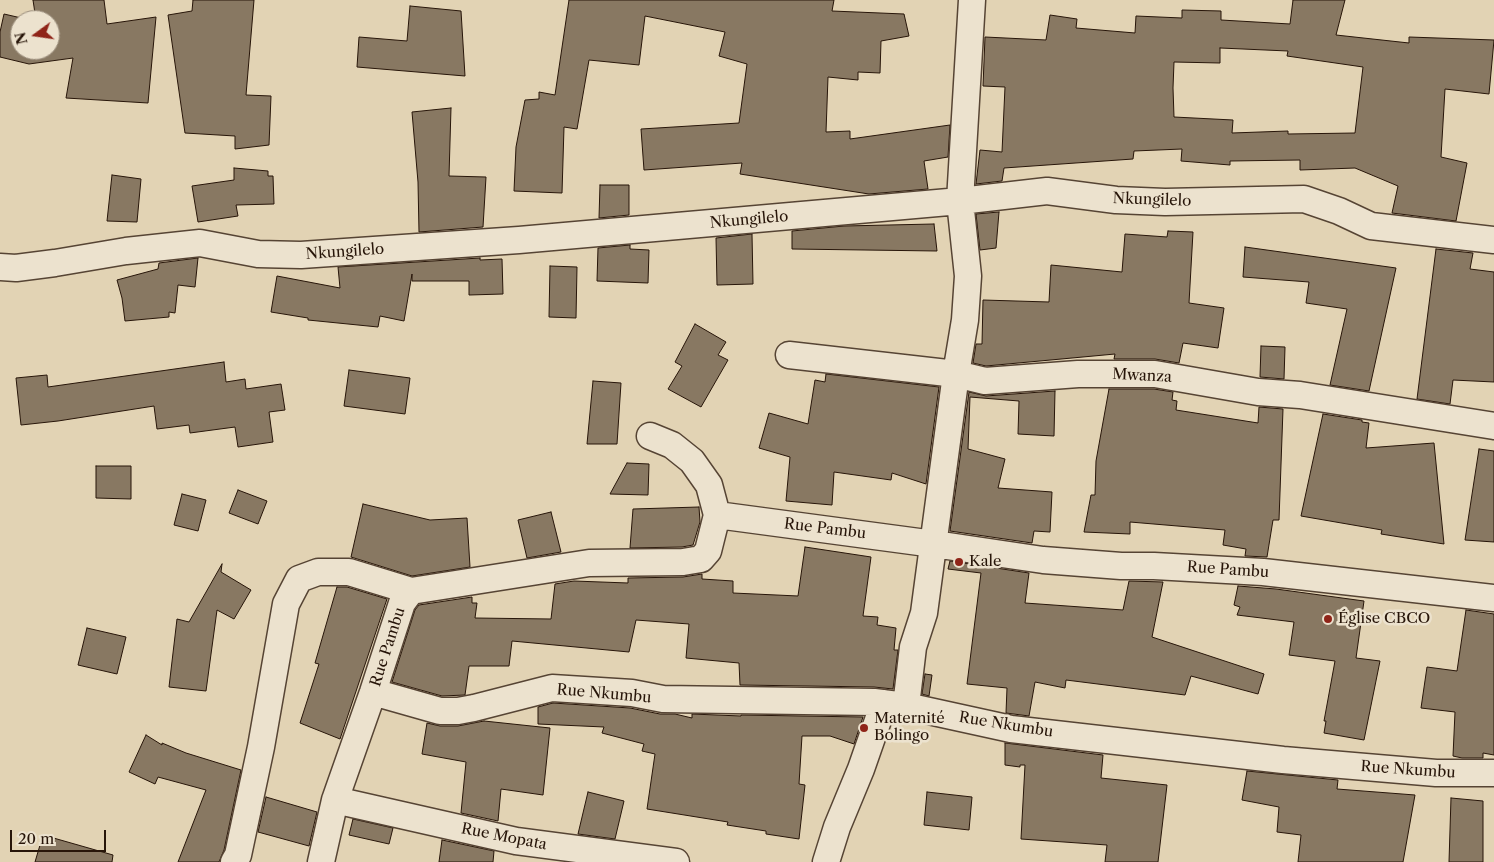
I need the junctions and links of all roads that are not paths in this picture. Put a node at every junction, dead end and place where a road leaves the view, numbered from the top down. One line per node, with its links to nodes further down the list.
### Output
1 (972, 0): 2 (street)
2 (960, 201): 3 (street, Nkungilelo); 4 (street, Nkungilelo); 6 (street)
3 (1494, 240)
4 (0, 267)
5 (789, 355): 6 (street, Mwanza)
6 (956, 374): 7 (street, Mwanza); 10 (street)
7 (1494, 426)
8 (650, 436): 9 (street)
9 (717, 515): 10 (street, Rue Pambu); 11 (street, Rue Pambu)
10 (934, 544): 12 (street, Rue Pambu); 14 (street)
11 (411, 591): 13 (street, Rue Pambu); 17 (street)
12 (1494, 598)
13 (374, 692): 14 (street, Rue Nkumbu); 16 (street, Rue Pambu)
14 (895, 705): 15 (street, Rue Nkumbu); 20 (street)
15 (1494, 774)
16 (335, 800): 18 (street, Rue Pambu); 19 (street, Rue Mopata)
17 (234, 862)
18 (321, 862)
19 (676, 862)
20 (826, 862)

